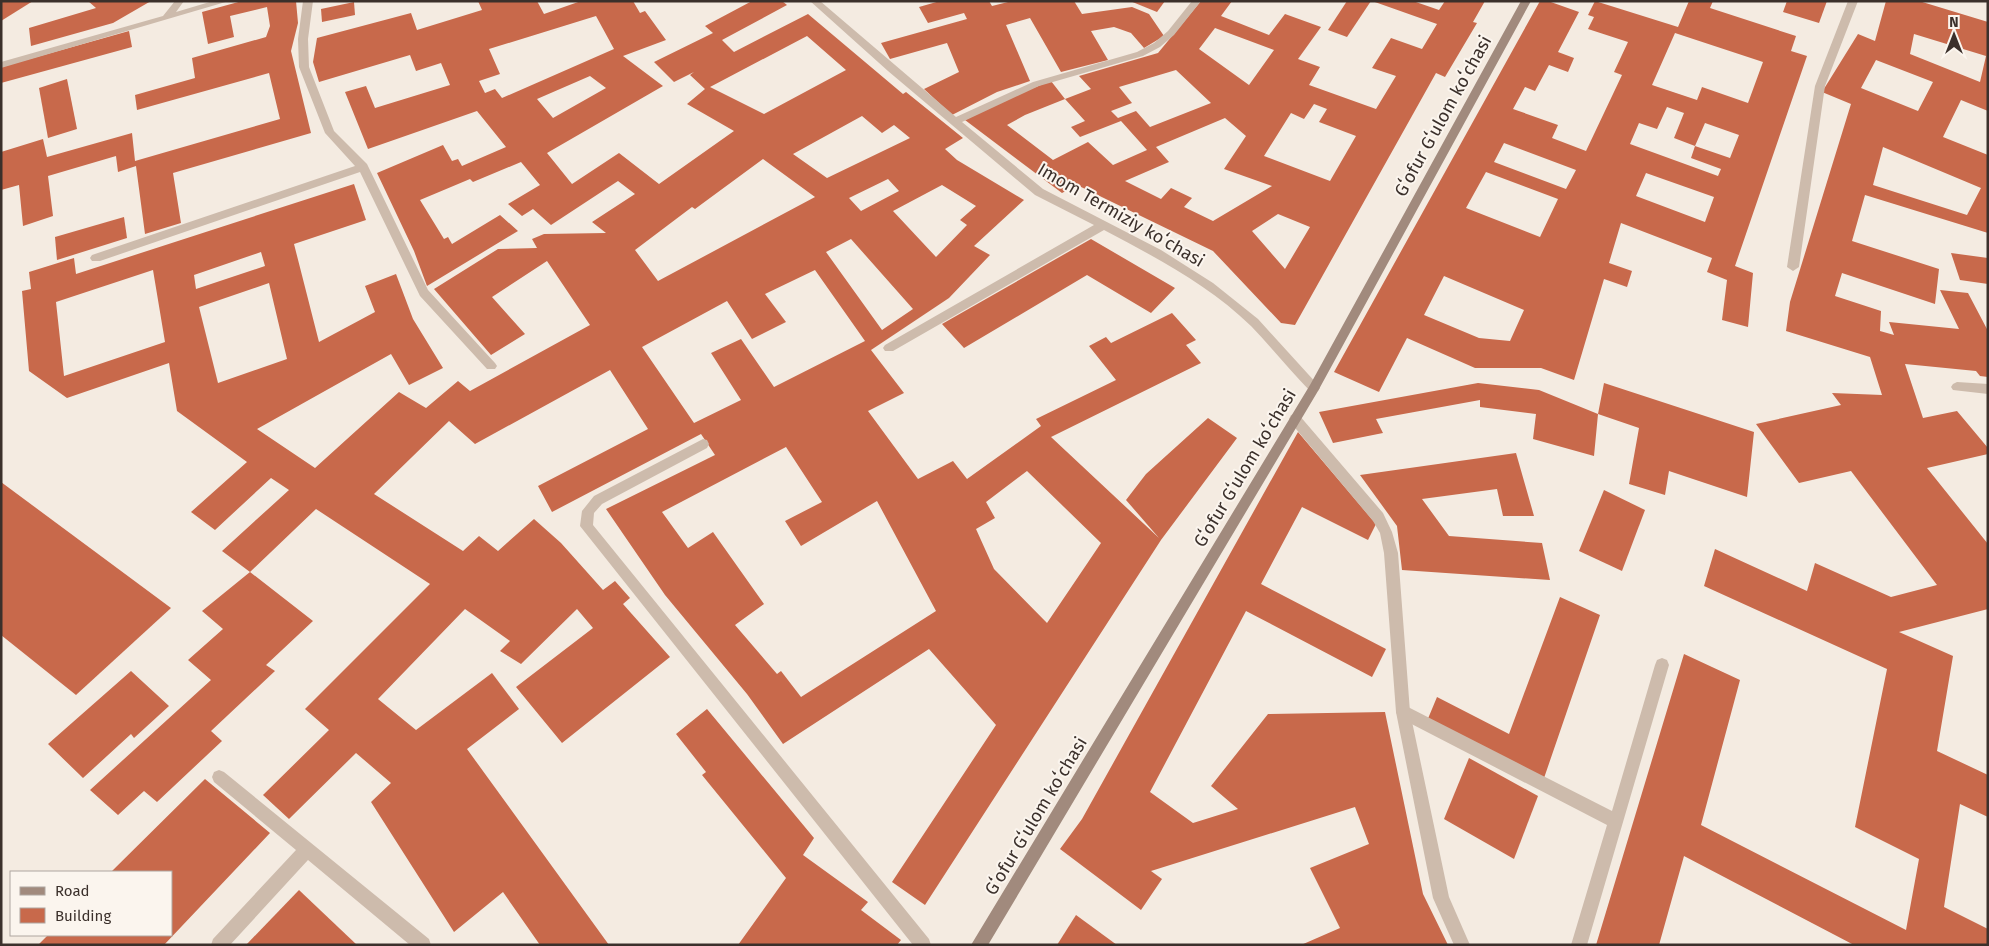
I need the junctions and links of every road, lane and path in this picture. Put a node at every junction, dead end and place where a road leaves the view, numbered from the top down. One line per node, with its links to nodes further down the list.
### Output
1 (180, 1): 8 (street)
2 (226, 1): 8 (street)
3 (308, 1): 11 (street)
4 (814, 1): 10 (street, Imom Termiziy koʻchasi)
5 (1197, 1): 10 (street)
6 (1526, 1): 18 (street, Gʻofur Gʻulom koʻchasi)
7 (1853, 1): 14 (street)
8 (167, 17): 9 (street)
9 (1, 64)
10 (954, 122): 12 (street, Imom Termiziy koʻchasi)
11 (362, 167): 13 (street); 16 (street)
12 (1104, 225): 15 (street); 18 (street, Imom Termiziy koʻchasi)
13 (96, 258)
14 (1793, 267)
15 (889, 348)
16 (491, 366)
17 (1957, 387): 19 (street)
18 (1314, 388): 20 (street, Gʻofur Gʻulom koʻchasi)
19 (1988, 389)
20 (1295, 420): 23 (street); 30 (street, Gʻofur Gʻulom koʻchasi)
21 (702, 444): 29 (street)
22 (1662, 665): 25 (street)
23 (1403, 712): 25 (street); 31 (street)
24 (219, 777): 26 (street)
25 (1616, 821): 32 (street)
26 (306, 850): 27 (street); 28 (street)
27 (219, 945)
28 (423, 945)
29 (923, 945)
30 (979, 945)
31 (1462, 945)
32 (1579, 945)

